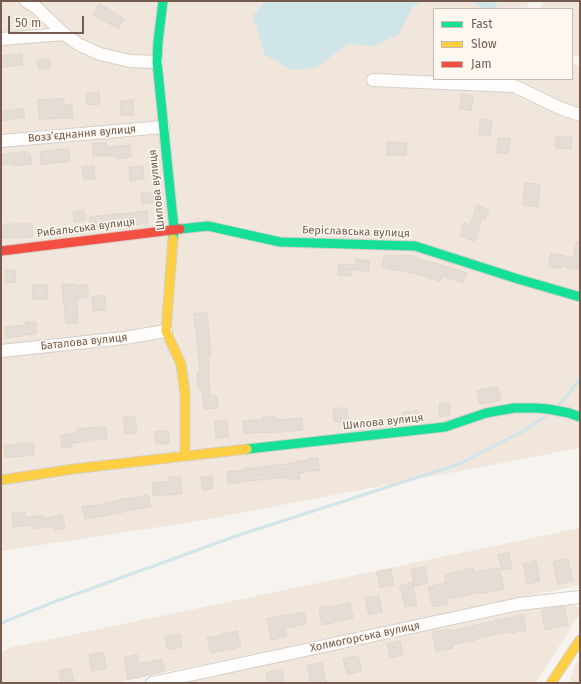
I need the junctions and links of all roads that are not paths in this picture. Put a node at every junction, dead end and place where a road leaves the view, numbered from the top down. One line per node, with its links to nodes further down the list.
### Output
1 (26, 1): 3 (street)
2 (163, 1): 5 (street, Шилова вулиця)
3 (64, 34): 4 (street); 5 (street)
4 (1, 39)
5 (157, 62): 8 (street, Шилова вулиця)
6 (372, 80): 7 (street)
7 (580, 115)
8 (163, 127): 9 (street, Возз’єднання вулиця); 10 (street, Шилова вулиця)
9 (1, 141)
10 (174, 229): 11 (street, Рибальська вулиця); 12 (street, Беріславська вулиця); 13 (street, Шилова вулиця)
11 (1, 251)
12 (580, 297)
13 (166, 331): 14 (street, Баталова вулиця); 16 (street, Шилова вулиця)
14 (1, 351)
15 (580, 417): 16 (street, Шилова вулиця)
16 (185, 456): 17 (street, Шилова вулиця)
17 (1, 480)
18 (580, 597): 20 (street, Холмогорська вулиця)
19 (580, 640): 21 (street)
20 (152, 683)
21 (552, 683)

